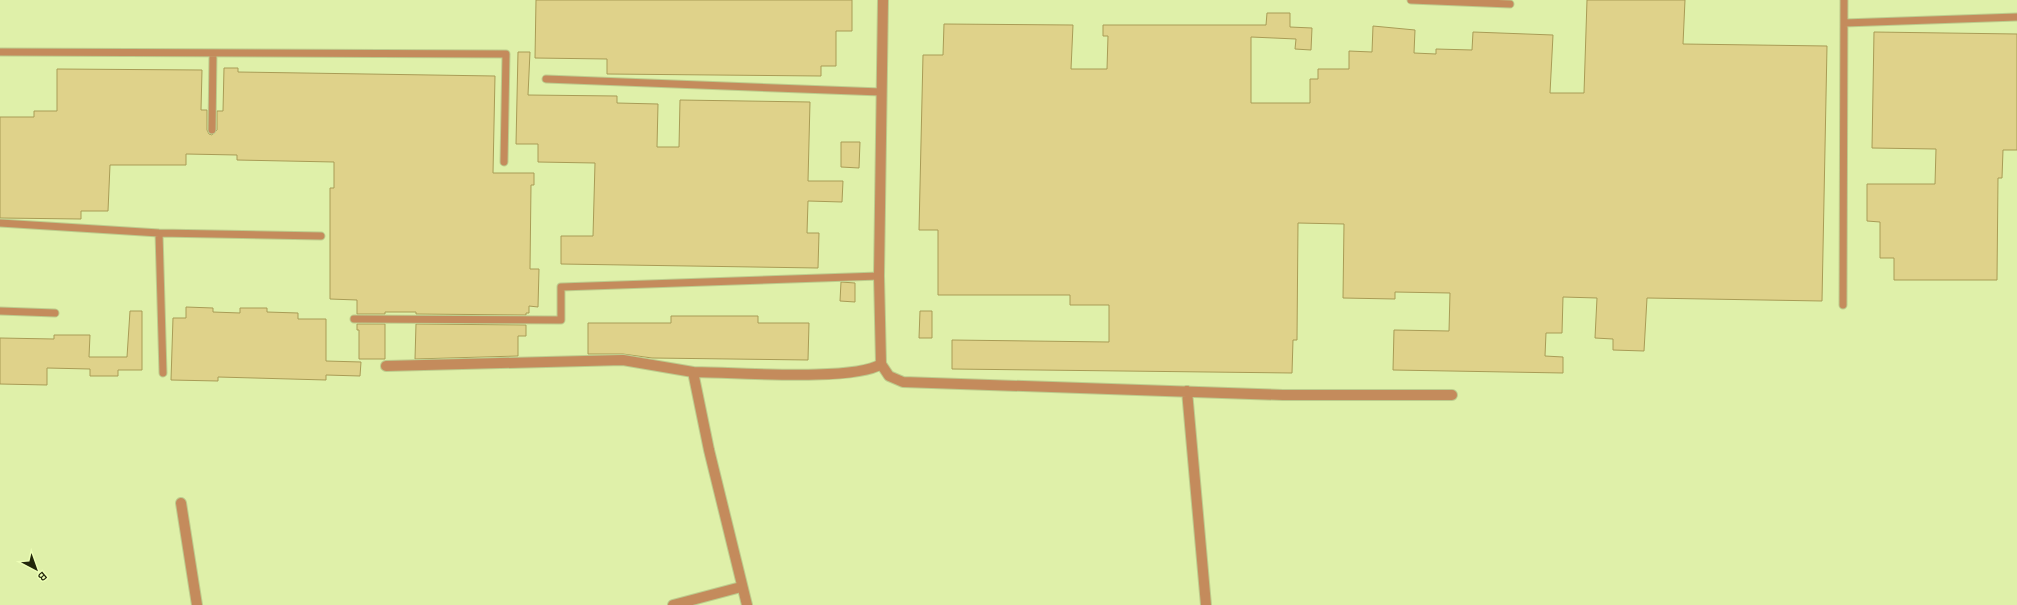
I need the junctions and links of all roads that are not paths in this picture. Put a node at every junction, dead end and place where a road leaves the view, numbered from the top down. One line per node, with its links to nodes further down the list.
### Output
1 (883, 0): 10 (street)
2 (1411, 0): 4 (lane)
3 (1844, 0): 6 (lane)
4 (1510, 4)
5 (2017, 17): 6 (lane)
6 (1844, 22): 17 (lane)
7 (0, 52): 8 (lane)
8 (213, 54): 11 (lane); 12 (lane)
9 (546, 79): 10 (lane)
10 (881, 92): 16 (street)
11 (212, 130)
12 (504, 162)
13 (0, 223): 14 (lane)
14 (159, 233): 15 (lane); 24 (lane)
15 (321, 236)
16 (879, 276): 20 (lane); 21 (street)
17 (1843, 305)
18 (0, 312): 19 (lane)
19 (55, 313)
20 (354, 319)
21 (880, 364): 23 (street); 25 (street)
22 (386, 366): 23 (street)
23 (693, 372): 28 (street)
24 (163, 373)
25 (1187, 391): 26 (street); 32 (street)
26 (1452, 395)
27 (180, 503): 29 (street)
28 (742, 587): 30 (street); 31 (street)
29 (197, 605)
30 (673, 605)
31 (747, 605)
32 (1206, 605)

